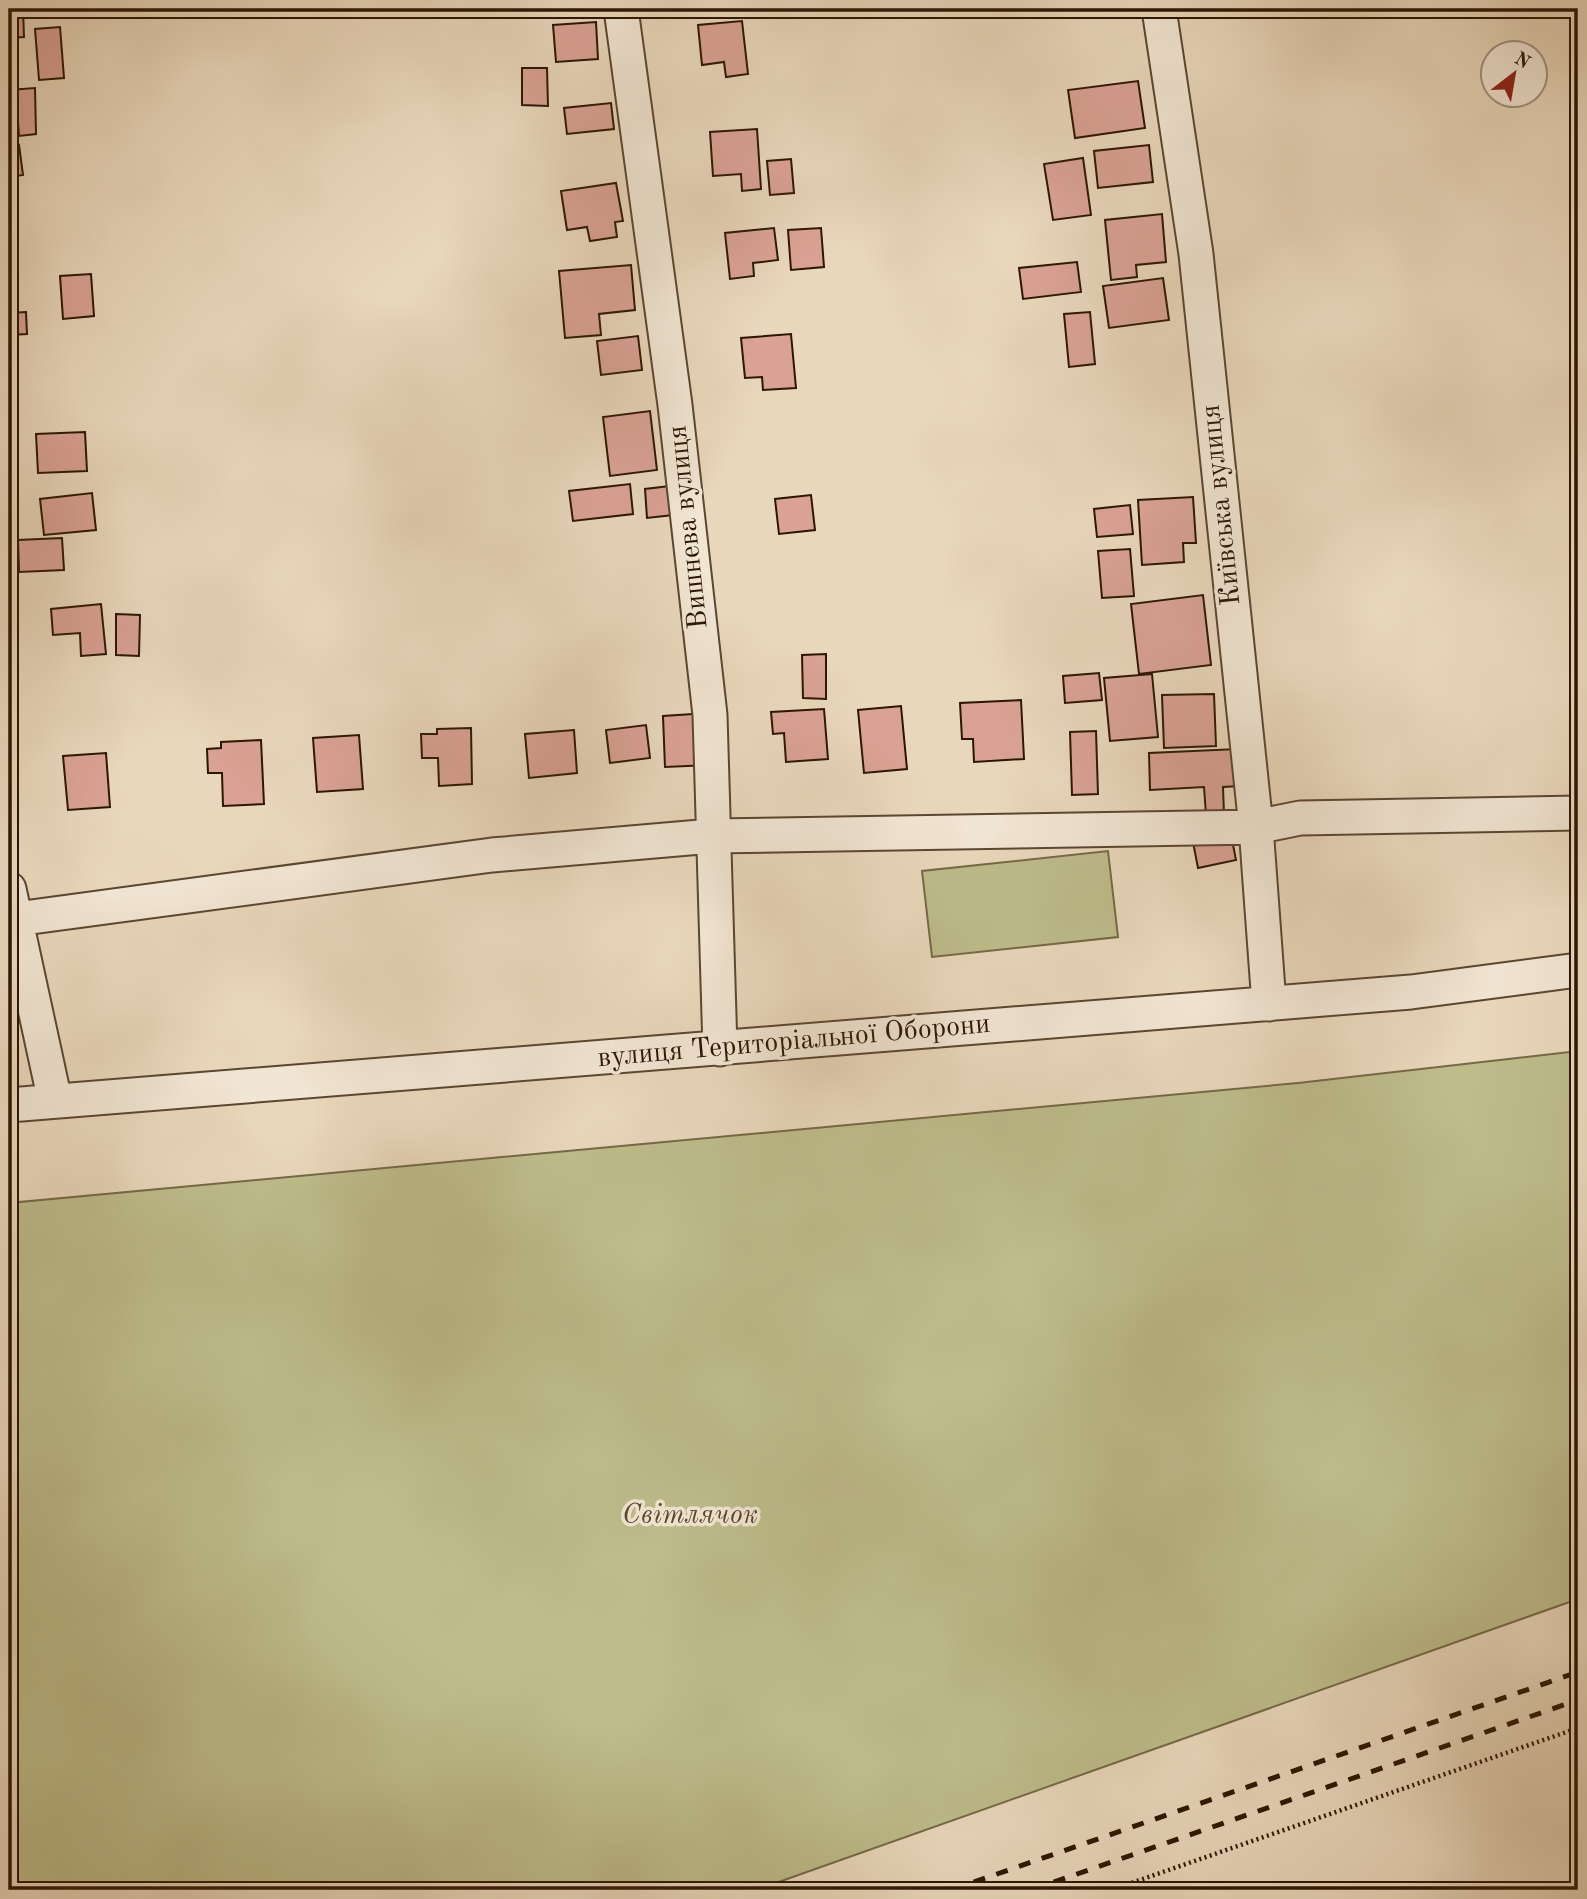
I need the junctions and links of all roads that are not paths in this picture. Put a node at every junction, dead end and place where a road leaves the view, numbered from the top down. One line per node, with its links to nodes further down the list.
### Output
1 (621, 9): 5 (street, Вишнева вулиця)
2 (1159, 9): 4 (street, Київська вулиця)
3 (1578, 813): 4 (street)
4 (1256, 827): 5 (street); 9 (street, Київська вулиця)
5 (712, 836): 7 (street); 10 (street, Вишнева вулиця)
6 (9, 888): 7 (street)
7 (13, 921): 11 (street)
8 (1578, 970): 9 (street, вулиця Територіальної Оборони)
9 (1269, 1004): 10 (street, вулиця Територіальної Оборони)
10 (720, 1049): 11 (street, вулиця Територіальної Оборони)
11 (55, 1101): 12 (street, вулиця Територіальної Оборони)
12 (9, 1105)

